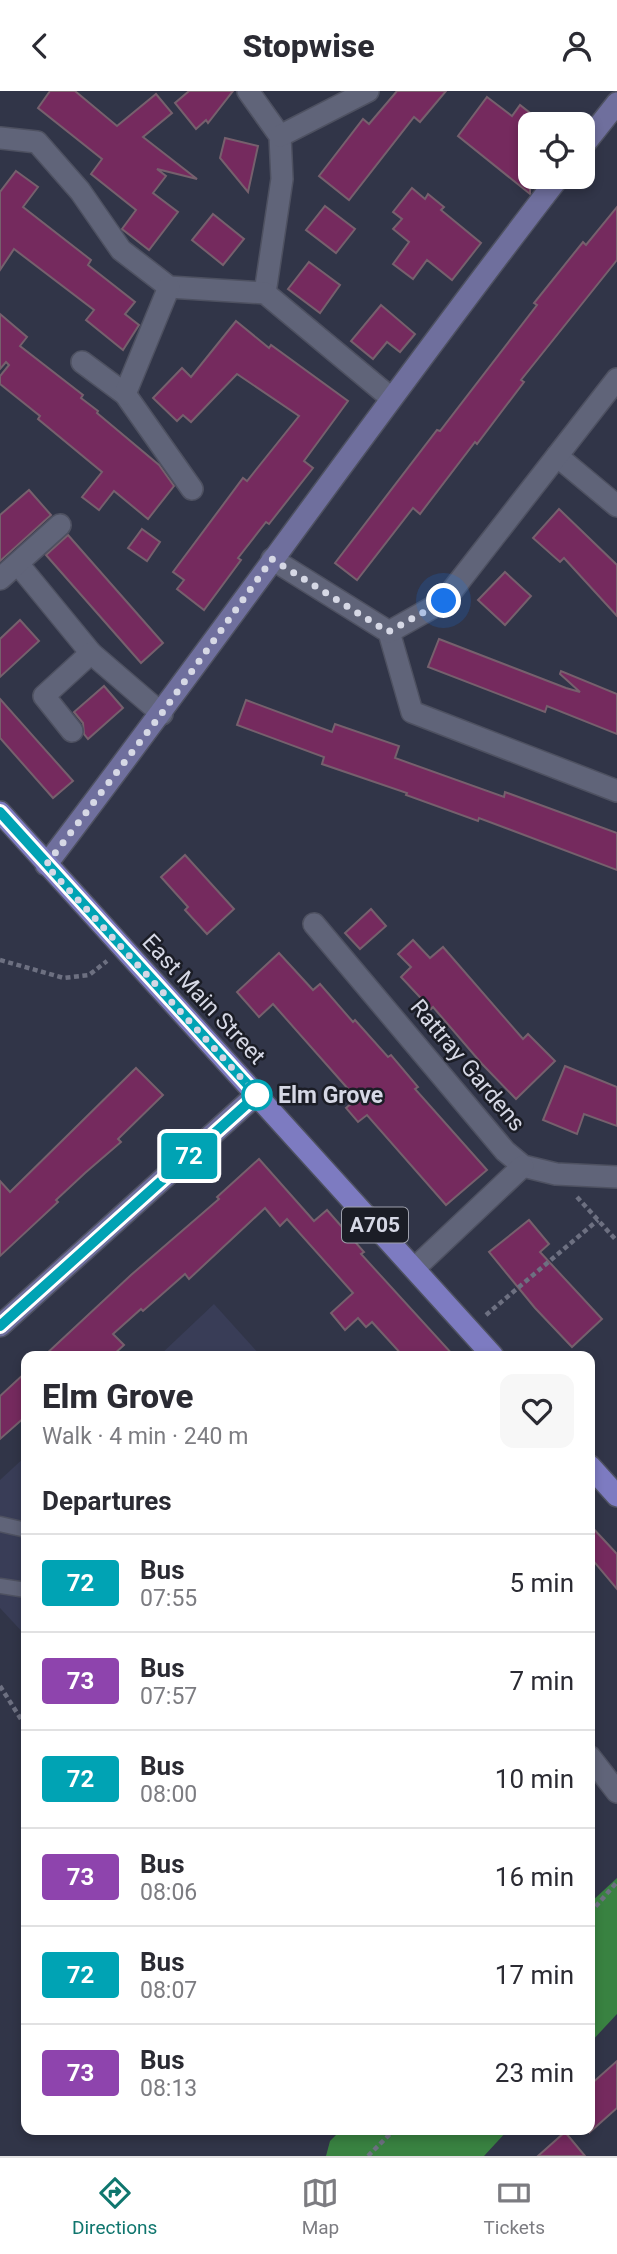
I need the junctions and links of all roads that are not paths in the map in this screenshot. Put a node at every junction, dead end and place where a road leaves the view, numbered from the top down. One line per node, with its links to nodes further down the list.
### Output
1 (248, 91): 5 (street)
2 (368, 91): 5 (street)
3 (617, 103): 4 (street)
4 (595, 131)
5 (280, 136): 9 (street)
6 (0, 138): 8 (street)
7 (550, 189): 13 (street)
8 (169, 287): 9 (street); 12 (street)
9 (265, 293): 13 (street)
10 (82, 362): 12 (street)
11 (617, 379): 14 (street)
12 (125, 394): 15 (street)
13 (391, 398): 18 (street)
14 (557, 456): 16 (street); 21 (street)
15 (192, 489)
16 (617, 506)
17 (60, 525): 19 (street)
18 (272, 559): 21 (street); 23 (street)
19 (18, 564): 20 (street); 22 (street)
20 (0, 579)
21 (388, 632): 25 (street)
22 (91, 653): 23 (street); 24 (street)
23 (162, 713): 27 (street)
24 (72, 731)
25 (617, 791)
26 (0, 812): 27 (main road, A705)
27 (46, 865): 29 (main road, East Main Street / A705)
28 (314, 924): 30 (street, Rattray Gardens)
29 (257, 1095): 32 (main road, East Main Street / A705); 33 (street)
30 (523, 1166): 31 (street, Rattray Gardens); 32 (street)
31 (617, 1177)
32 (415, 1268): 34 (main road, East Main Street / A705)
33 (0, 1326)
34 (489, 1351)
35 (595, 1473): 36 (main road)
36 (617, 1496)
37 (0, 1524): 38 (lane)
38 (21, 1529)
39 (0, 1586): 40 (lane)
40 (21, 1589)
41 (595, 1763): 42 (street)
42 (617, 1792)

